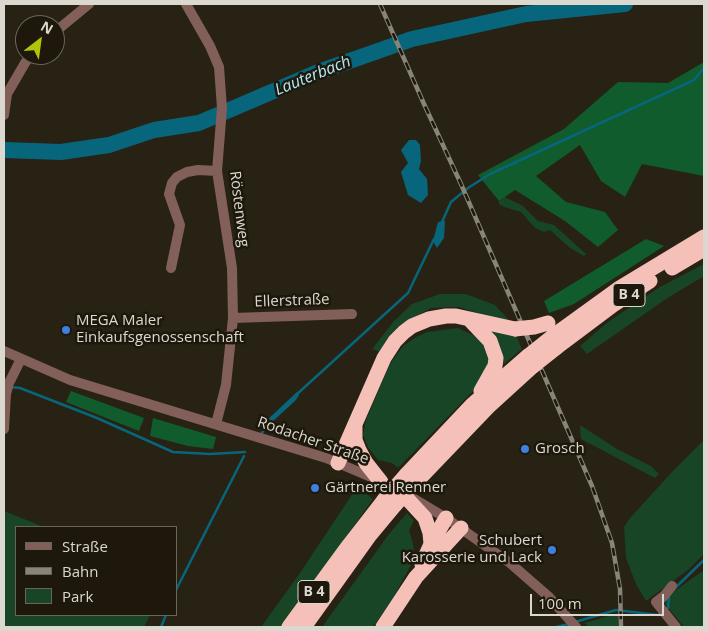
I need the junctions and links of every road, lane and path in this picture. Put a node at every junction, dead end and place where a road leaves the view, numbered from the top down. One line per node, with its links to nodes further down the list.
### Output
1 (89, 4): 3 (street)
2 (186, 4): 7 (street, Röstenweg)
3 (65, 24)
4 (24, 65): 5 (street)
5 (6, 93): 6 (street)
6 (4, 115)
7 (217, 171): 10 (street); 12 (street, Röstenweg)
8 (704, 237): 14 (highway, B 4)
9 (704, 249): 14 (highway, B 4)
10 (171, 268)
11 (352, 314): 12 (street, Ellerstraße)
12 (234, 318): 20 (street, Röstenweg)
13 (470, 320): 14 (highway, bridge); 19 (highway); 21 (highway)
14 (553, 335): 17 (highway, B 4, bridge)
15 (4, 351): 16 (street, Rodacher Straße)
16 (21, 359): 18 (street); 20 (street, Rodacher Straße)
17 (530, 361): 19 (highway, B 4); 24 (highway, B 4)
18 (7, 390): 22 (street)
19 (472, 405): 24 (highway, B 4)
20 (216, 424): 23 (street, Rodacher Straße)
21 (355, 427): 23 (highway); 25 (highway)
22 (4, 429)
23 (338, 463): 25 (street, Rodacher Straße)
24 (412, 478): 26 (highway, B 4, bridge)
25 (381, 482): 26 (street, Rodacher Straße)
26 (394, 499): 27 (street, Rodacher Straße); 29 (highway); 32 (highway, B 4); 34 (highway, B 4)
27 (446, 518): 28 (street, Rodacher Straße); 29 (highway)
28 (461, 528): 30 (highway); 33 (street, Rodacher Straße)
29 (431, 544): 30 (highway)
30 (416, 577): 37 (highway)
31 (672, 586): 38 (street)
32 (330, 591): 35 (highway, B 4); 36 (highway)
33 (572, 624)
34 (289, 627)
35 (304, 627)
36 (309, 627)
37 (383, 627)
38 (676, 627)

